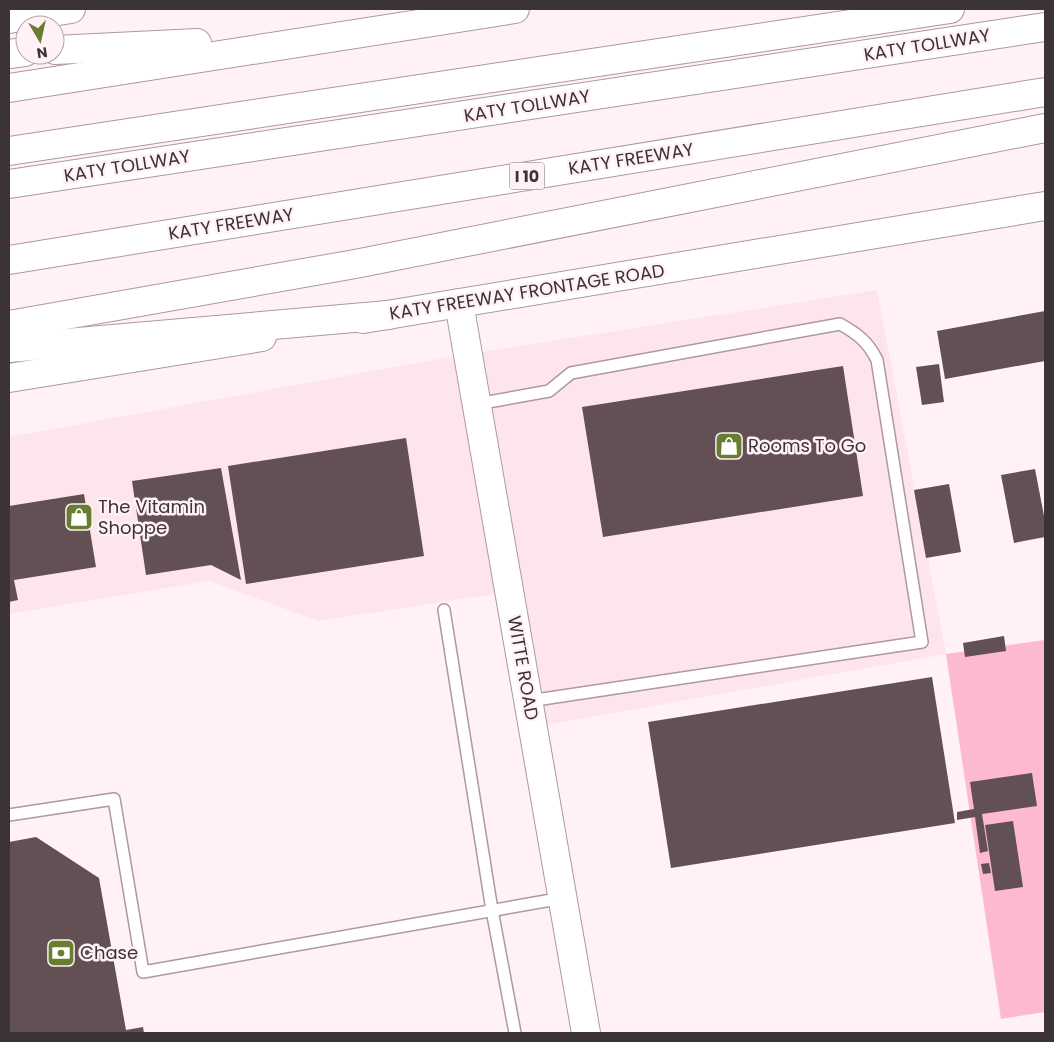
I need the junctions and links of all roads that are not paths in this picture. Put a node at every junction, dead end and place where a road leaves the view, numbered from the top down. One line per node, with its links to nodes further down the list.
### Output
1 (70, 9): 4 (main road)
2 (515, 9): 6 (main road)
3 (950, 9): 11 (main road, KATY TOLLWAY)
4 (9, 19)
5 (1045, 27): 12 (main road, KATY TOLLWAY)
6 (338, 36): 7 (main road); 8 (main road)
7 (65, 50)
8 (9, 88)
9 (1045, 92): 16 (main road, KATY FREEWAY / I 10)
10 (1045, 128): 19 (main road)
11 (9, 151)
12 (102, 170): 13 (main road, KATY TOLLWAY); 14 (main road)
13 (9, 184)
14 (9, 194)
15 (1045, 206): 17 (main road, KATY FREEWAY FRONTAGE ROAD)
16 (9, 260)
17 (459, 303): 18 (main road, KATY FREEWAY FRONTAGE ROAD); 22 (main road, WITTE ROAD)
18 (388, 315): 20 (main road); 21 (main road, KATY FREEWAY FRONTAGE ROAD)
19 (9, 325)
20 (9, 348)
21 (9, 378)
22 (477, 404): 24 (main road, WITTE ROAD); 24 (lane)
23 (444, 610): 27 (lane)
24 (529, 701): 26 (main road, WITTE ROAD)
25 (9, 815): 27 (lane)
26 (563, 898): 27 (lane); 29 (main road, WITTE ROAD)
27 (492, 910): 28 (lane)
28 (515, 1033)
29 (586, 1033)

